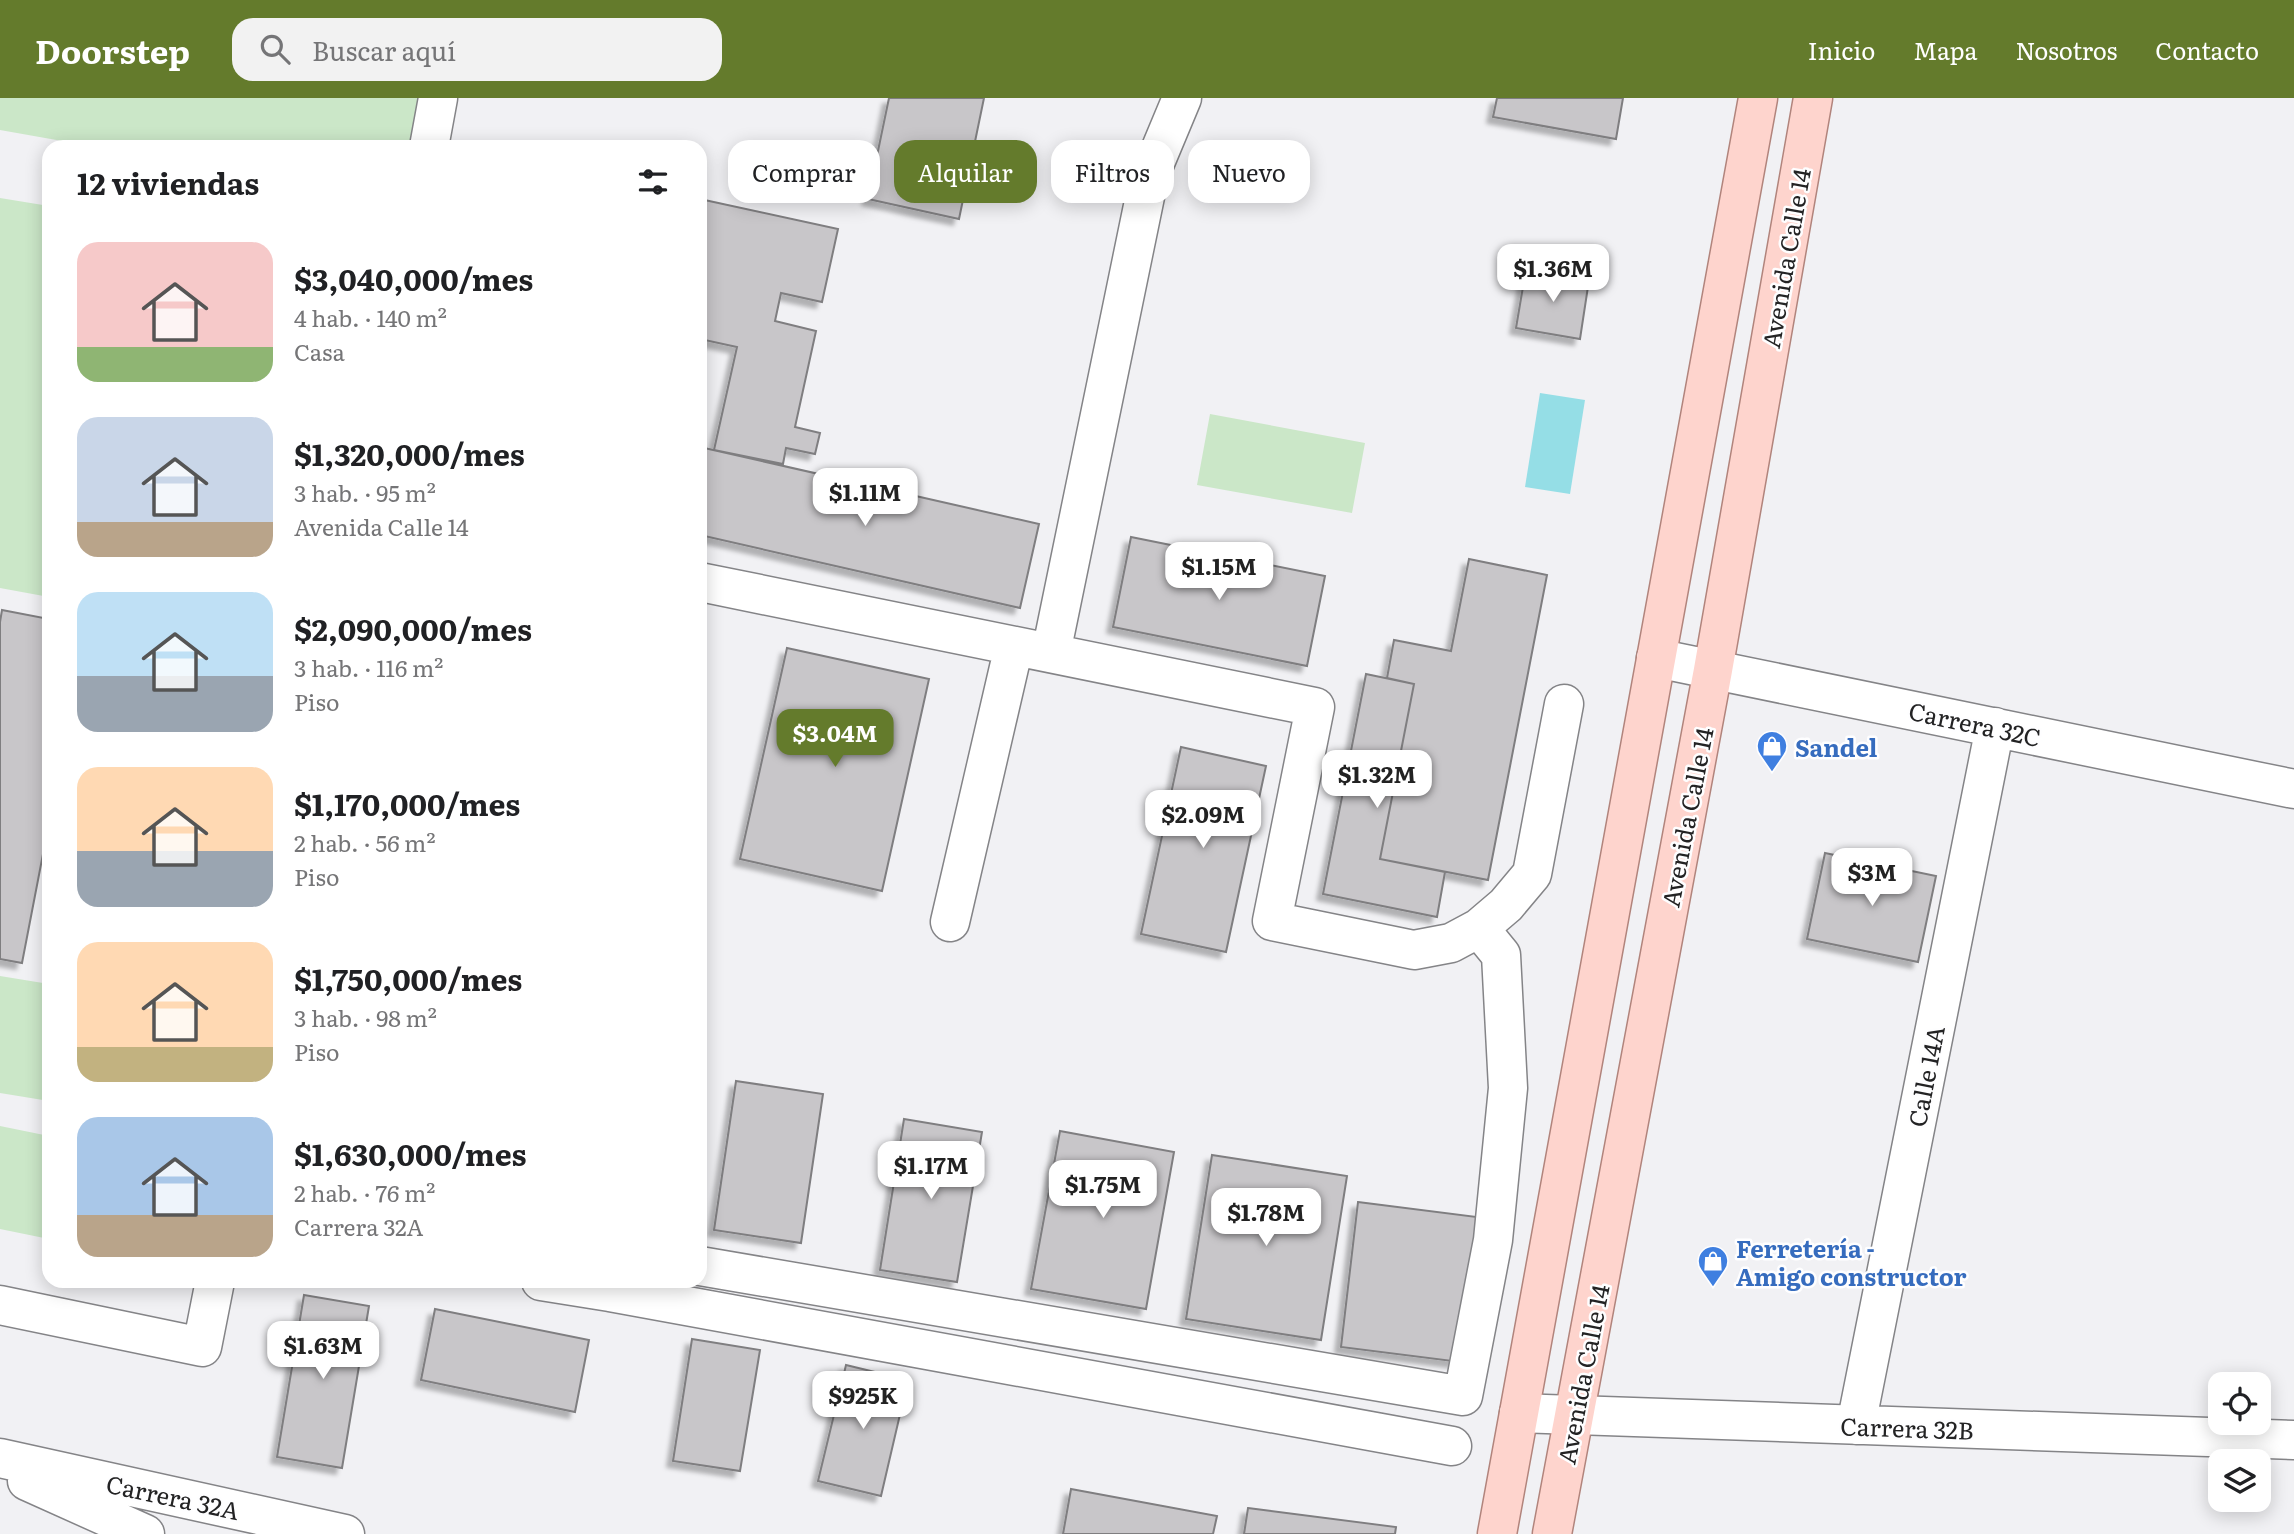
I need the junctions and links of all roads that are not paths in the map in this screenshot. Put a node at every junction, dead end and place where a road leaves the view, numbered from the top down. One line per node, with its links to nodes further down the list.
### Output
1 (438, 98): 5 (street)
2 (1182, 98): 8 (street)
3 (1758, 98): 9 (main road)
4 (1813, 98): 10 (main road, Avenida Calle 14)
5 (430, 140)
6 (707, 583): 7 (street)
7 (1014, 646): 8 (street); 14 (street)
8 (1051, 653): 15 (street)
9 (1656, 658): 10 (street, Carrera 32C); 20 (main road)
10 (1713, 670): 12 (street, Carrera 32C); 21 (main road, Avenida Calle 14)
11 (1564, 704): 15 (street)
12 (1994, 727): 13 (street, Carrera 32C); 22 (street, Calle 14A)
13 (2294, 789)
14 (950, 922)
15 (1479, 928): 16 (street)
16 (707, 1267)
17 (214, 1288): 19 (street)
18 (616, 1288): 24 (street)
19 (0, 1305)
20 (1519, 1413): 21 (street, Carrera 32B); 29 (main road)
21 (1574, 1415): 22 (street, Carrera 32B); 30 (main road, Avenida Calle 14)
22 (1856, 1425): 23 (street, Carrera 32B)
23 (2294, 1440)
24 (1452, 1446)
25 (0, 1458): 28 (street, Carrera 32A)
26 (0, 1469): 27 (street, Carrera 32A)
27 (145, 1534)
28 (345, 1534)
29 (1497, 1534)
30 (1552, 1534)

